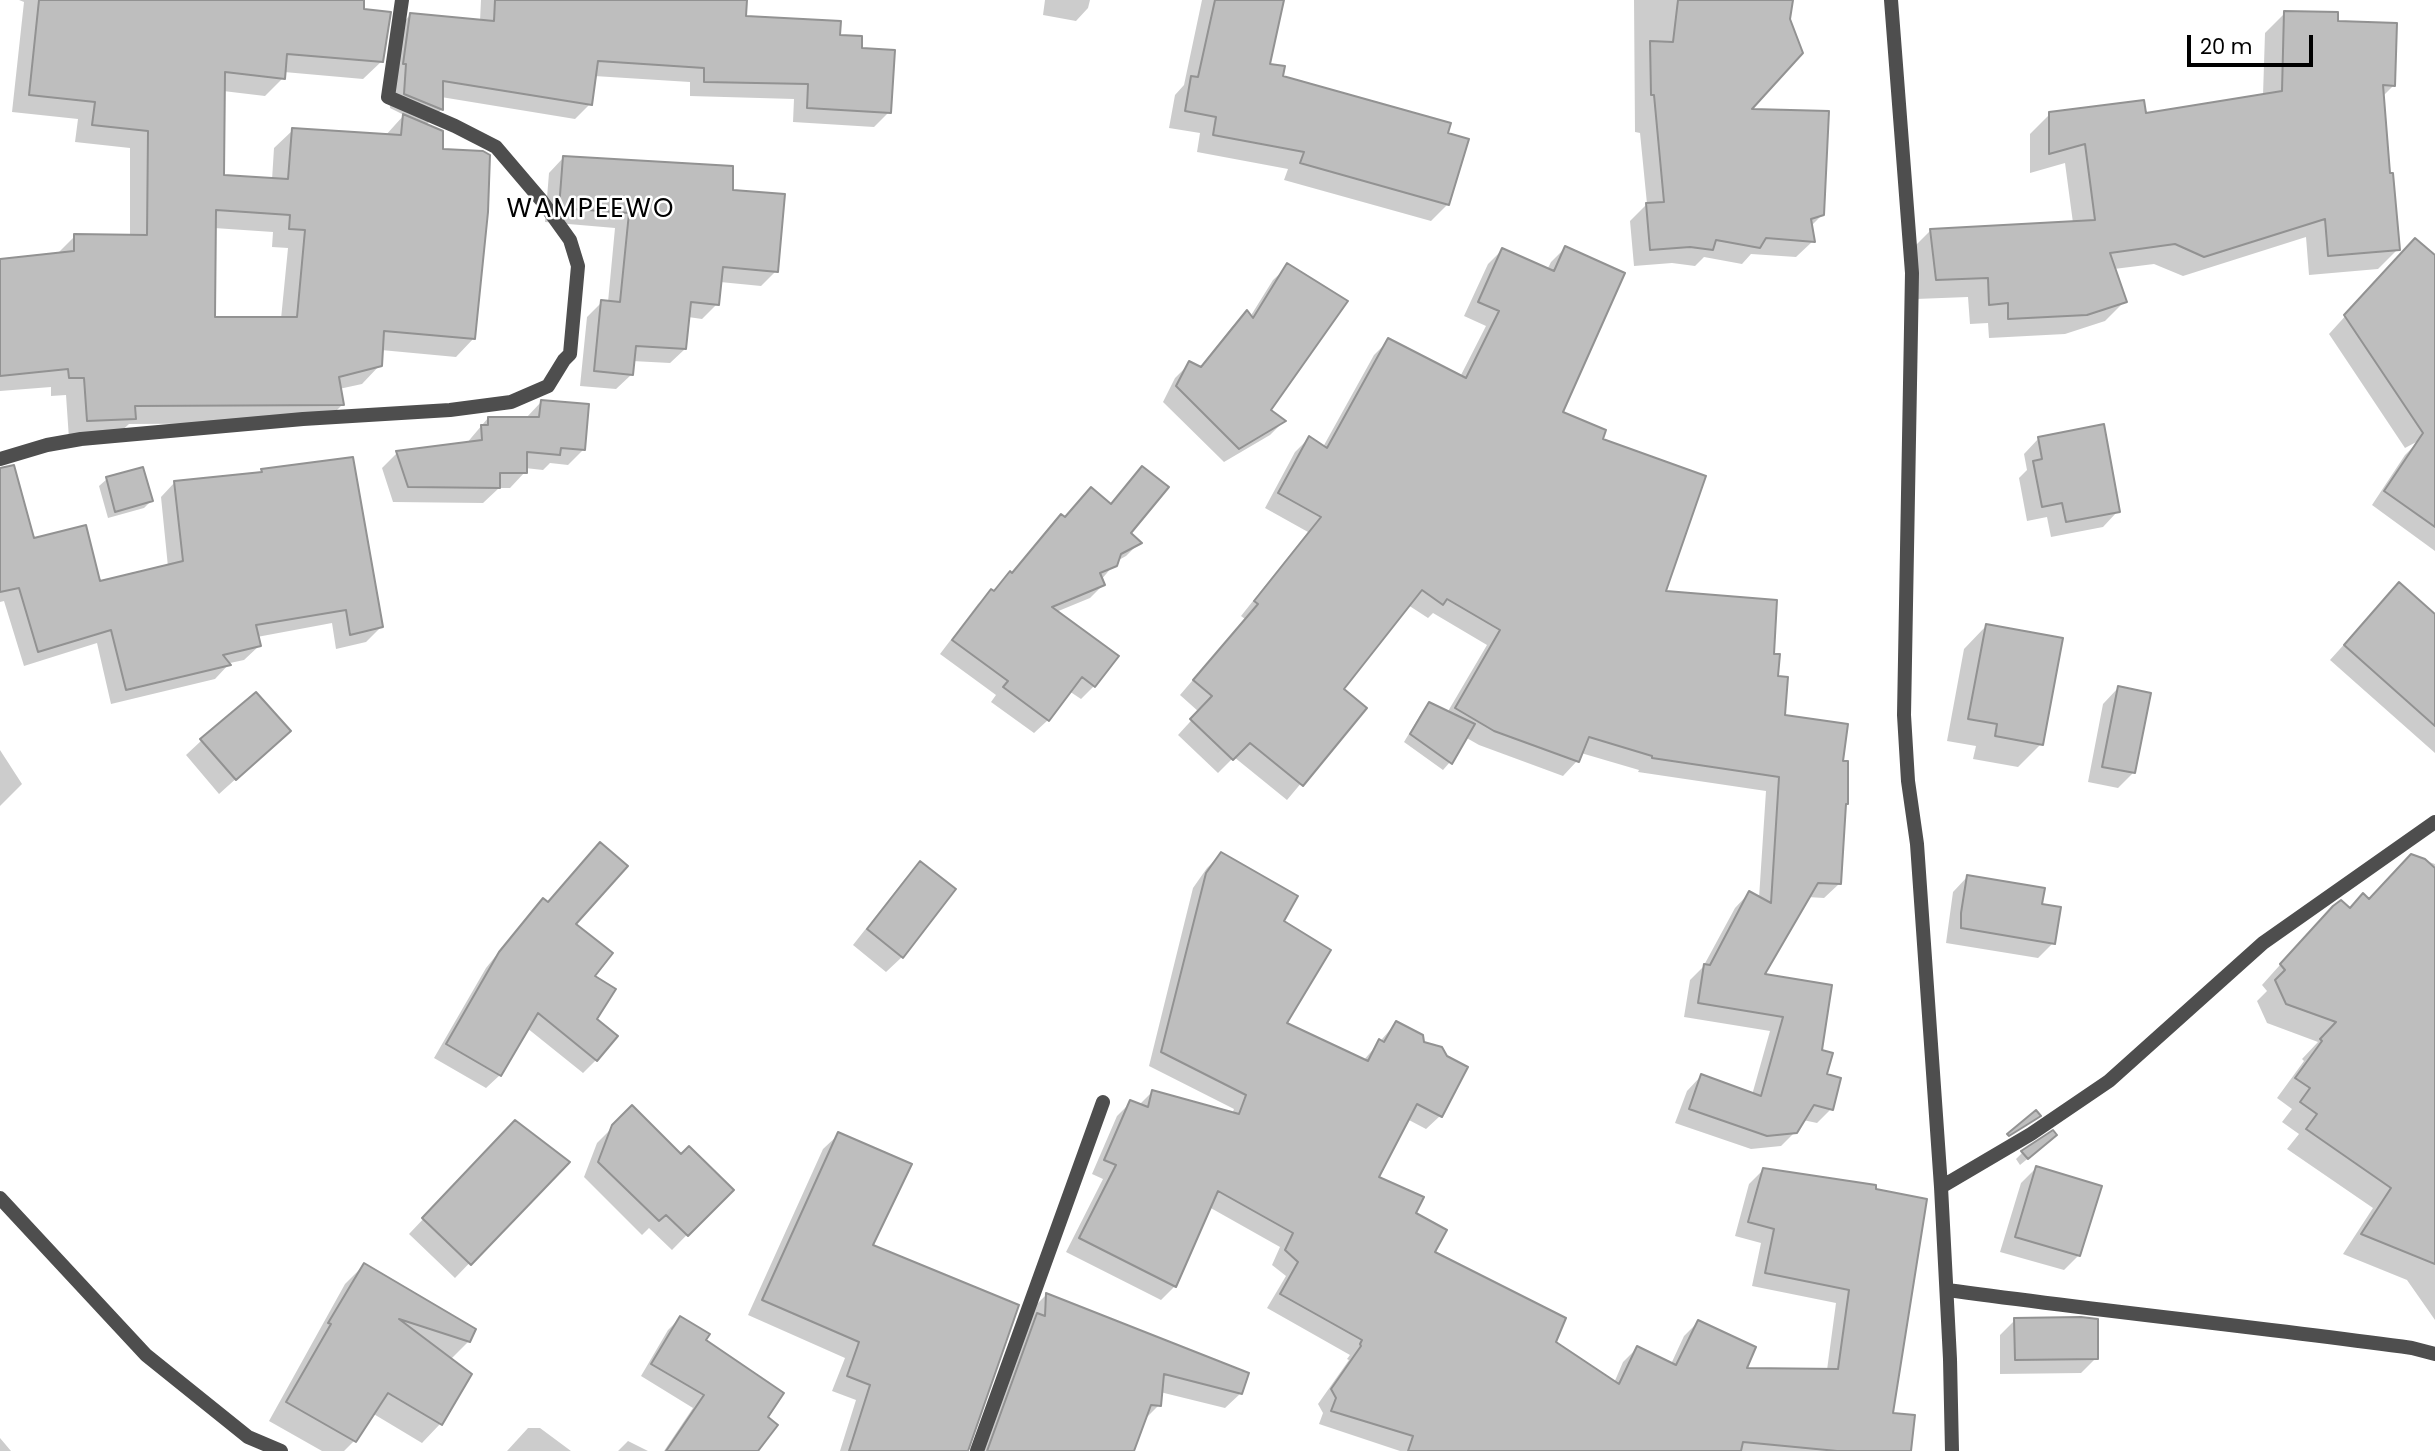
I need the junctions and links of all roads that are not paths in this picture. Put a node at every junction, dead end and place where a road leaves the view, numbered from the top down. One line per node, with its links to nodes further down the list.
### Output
1 (402, 0): 3 (street)
2 (1891, 0): 6 (street)
3 (0, 459)
4 (2435, 822): 6 (street)
5 (1103, 1102): 11 (street)
6 (1941, 1187): 8 (street)
7 (0, 1198): 10 (street)
8 (1947, 1290): 9 (street); 12 (street)
9 (2435, 1354)
10 (281, 1451)
11 (977, 1451)
12 (1952, 1451)

